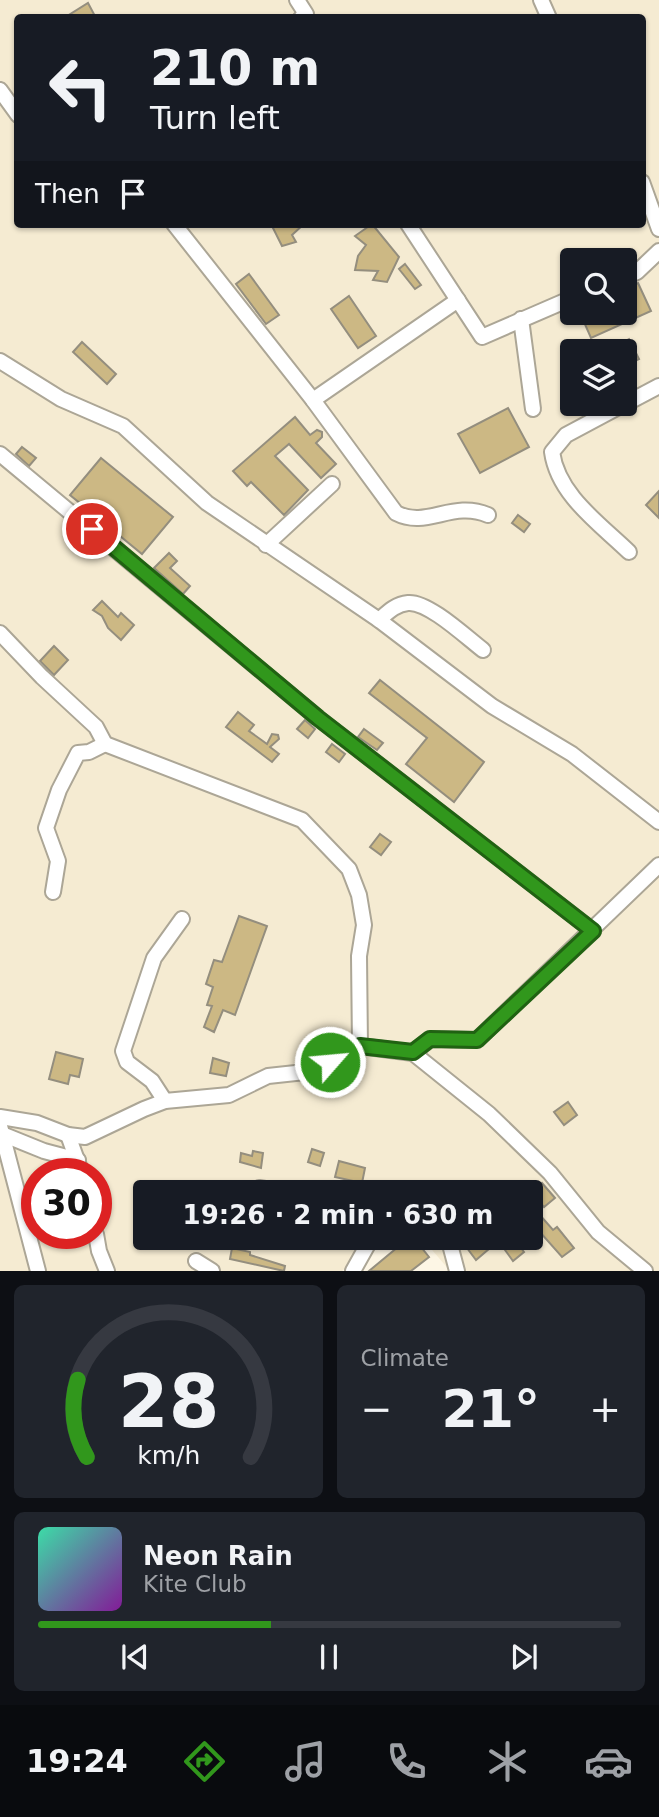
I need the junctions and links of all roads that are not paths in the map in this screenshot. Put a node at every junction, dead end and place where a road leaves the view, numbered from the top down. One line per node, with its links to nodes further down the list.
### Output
1 (0, 90): 2 (street)
2 (14, 109)
3 (646, 193): 6 (street)
4 (177, 228): 15 (street)
5 (411, 228): 9 (street)
6 (659, 229)
7 (659, 251): 8 (street)
8 (637, 272)
9 (458, 300): 11 (street); 15 (street)
10 (560, 303): 11 (street)
11 (521, 319): 16 (street)
12 (0, 361): 21 (street)
13 (659, 386): 14 (street)
14 (637, 397)
15 (313, 400): 20 (street)
16 (533, 410)
17 (602, 416): 22 (street)
18 (0, 454): 31 (street)
19 (332, 484): 21 (street)
20 (488, 515)
21 (266, 545): 23 (street)
22 (629, 552)
23 (379, 620): 25 (street); 27 (street)
24 (0, 633): 26 (street)
25 (483, 650)
26 (105, 744): 29 (street); 32 (street)
27 (659, 822)
28 (659, 865): 31 (street)
29 (53, 892)
30 (182, 919): 34 (street)
31 (593, 931): 33 (street)
32 (360, 1046): 33 (street); 34 (street)
33 (413, 1052): 49 (street)
34 (165, 1101): 37 (street)
35 (0, 1117): 37 (street)
36 (1, 1130): 38 (street); 44 (street)
37 (68, 1135): 39 (street)
38 (60, 1158)
39 (77, 1158)
40 (99, 1249): 45 (street)
41 (365, 1250): 47 (street)
42 (451, 1250): 48 (street)
43 (196, 1261): 46 (street)
44 (38, 1271)
45 (107, 1271)
46 (212, 1271)
47 (353, 1271)
48 (457, 1271)
49 (645, 1271)

